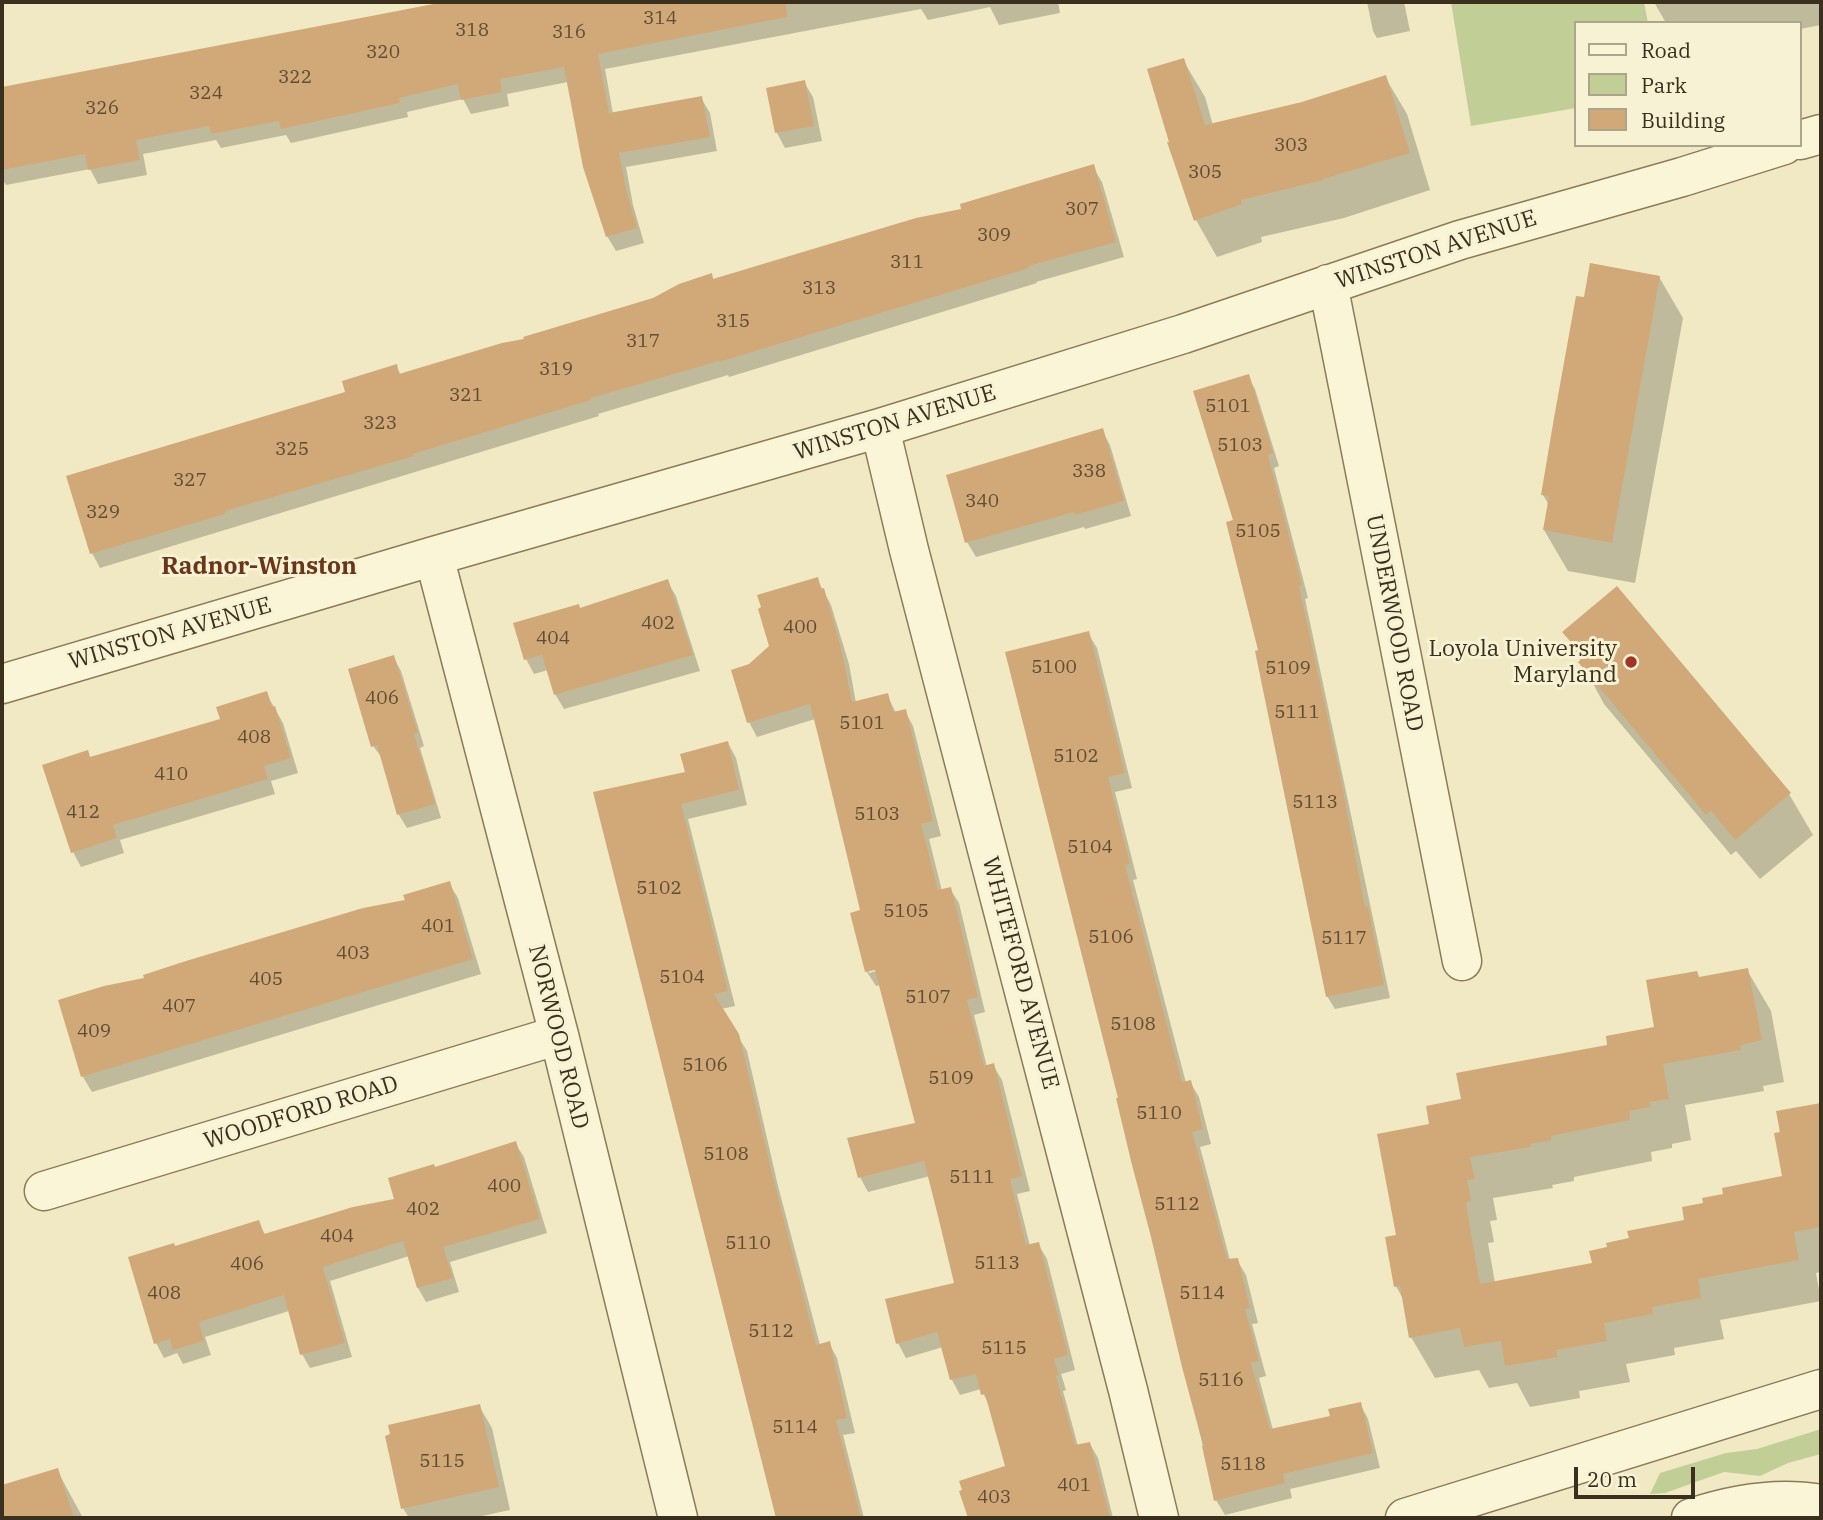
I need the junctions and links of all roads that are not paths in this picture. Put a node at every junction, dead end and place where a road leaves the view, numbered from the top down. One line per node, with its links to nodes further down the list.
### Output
1 (1821, 134): 2 (street)
2 (1802, 139)
3 (1778, 147): 4 (street, WINSTON AVENUE)
4 (1328, 284): 5 (street, WINSTON AVENUE); 8 (street, UNDERWOOD ROAD)
5 (880, 428): 6 (street, WINSTON AVENUE); 14 (street, WHITEFORD AVENUE)
6 (434, 556): 7 (street, WINSTON AVENUE); 9 (street, NORWOOD ROAD)
7 (2, 684)
8 (1462, 961)
9 (559, 1035): 10 (street, WOODFORD ROAD); 13 (street, NORWOOD ROAD)
10 (44, 1191)
11 (1821, 1389): 15 (street)
12 (1821, 1504): 16 (street)
13 (678, 1518)
14 (1159, 1518)
15 (1405, 1518)
16 (1691, 1518)

